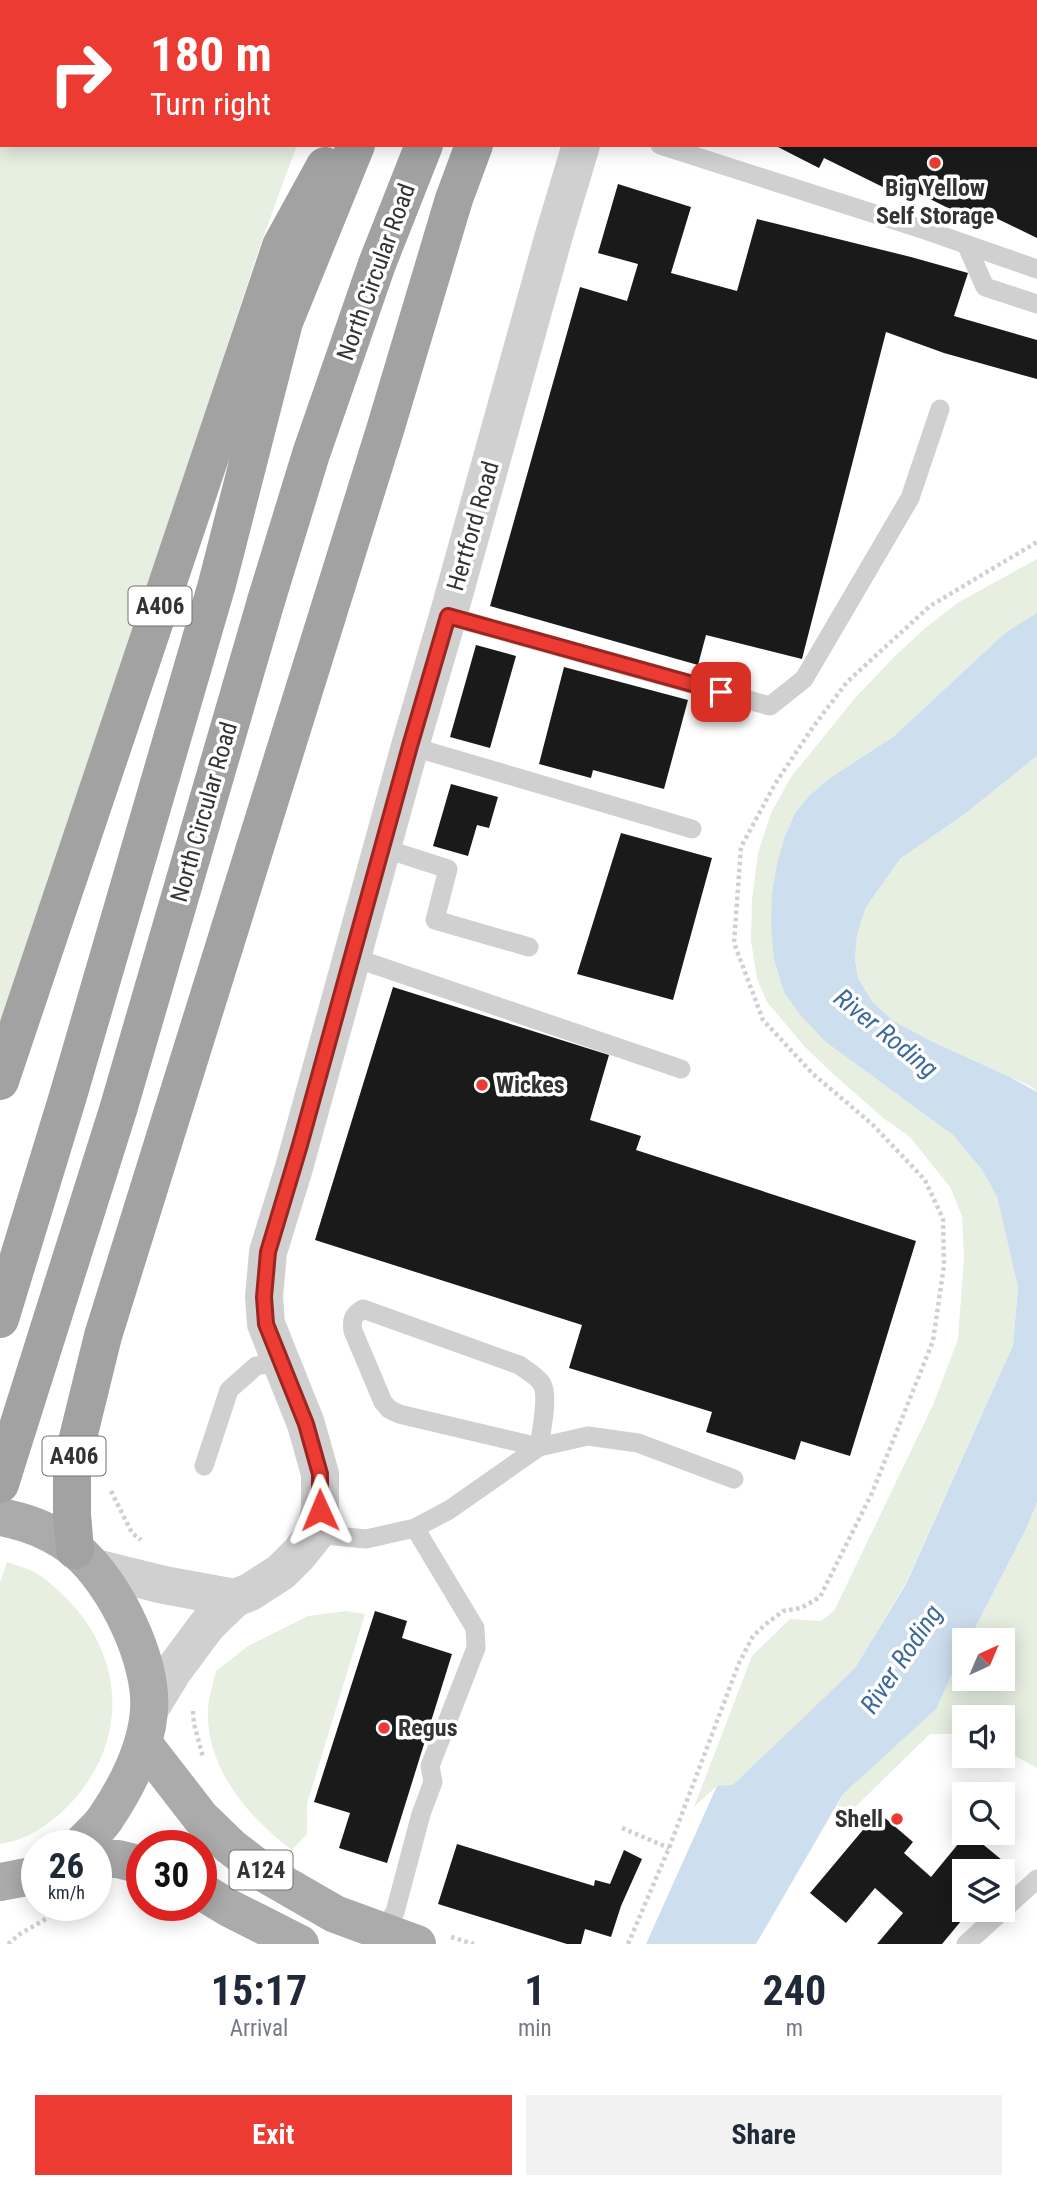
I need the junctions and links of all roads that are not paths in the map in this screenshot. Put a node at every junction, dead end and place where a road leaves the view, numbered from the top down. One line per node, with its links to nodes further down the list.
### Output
1 (335, 147): 18 (highway, A406)
2 (355, 147): 19 (highway, North Circular Road / A406)
3 (423, 147): 24 (highway, North Circular Road / A406, bridge)
4 (473, 147): 28 (highway, A406)
5 (581, 147): 11 (street, Hertford Road)
6 (666, 147): 7 (lane)
7 (966, 244): 8 (lane); 9 (lane)
8 (1037, 269)
9 (1037, 304)
10 (940, 409): 11 (lane)
11 (448, 616): 12 (street, Hertford Road)
12 (410, 746): 13 (lane); 14 (street, Hertford Road)
13 (692, 829)
14 (383, 848): 15 (lane); 16 (street, Hertford Road)
15 (529, 947)
16 (352, 957): 17 (lane); 20 (street, Hertford Road)
17 (681, 1069)
18 (0, 1081)
19 (0, 1318)
20 (280, 1362): 22 (lane); 27 (street, Hertford Road)
21 (539, 1447): 21 (lane); 23 (lane); 26 (lane)
22 (204, 1466)
23 (734, 1479)
24 (0, 1483)
25 (0, 1517): 28 (main road)
26 (415, 1528): 27 (lane); 36 (lane)
27 (315, 1534): 29 (street)
28 (85, 1559): 29 (street); 30 (main road)
29 (234, 1598): 30 (street)
30 (146, 1726): 31 (main road); 36 (main road, A124)
31 (94, 1830)
32 (21, 1878): 34 (main road)
33 (1037, 1879): 38 (lane)
34 (0, 1882)
35 (217, 1901): 37 (main road, A124)
36 (416, 1938)
37 (300, 1944)
38 (966, 1944)

